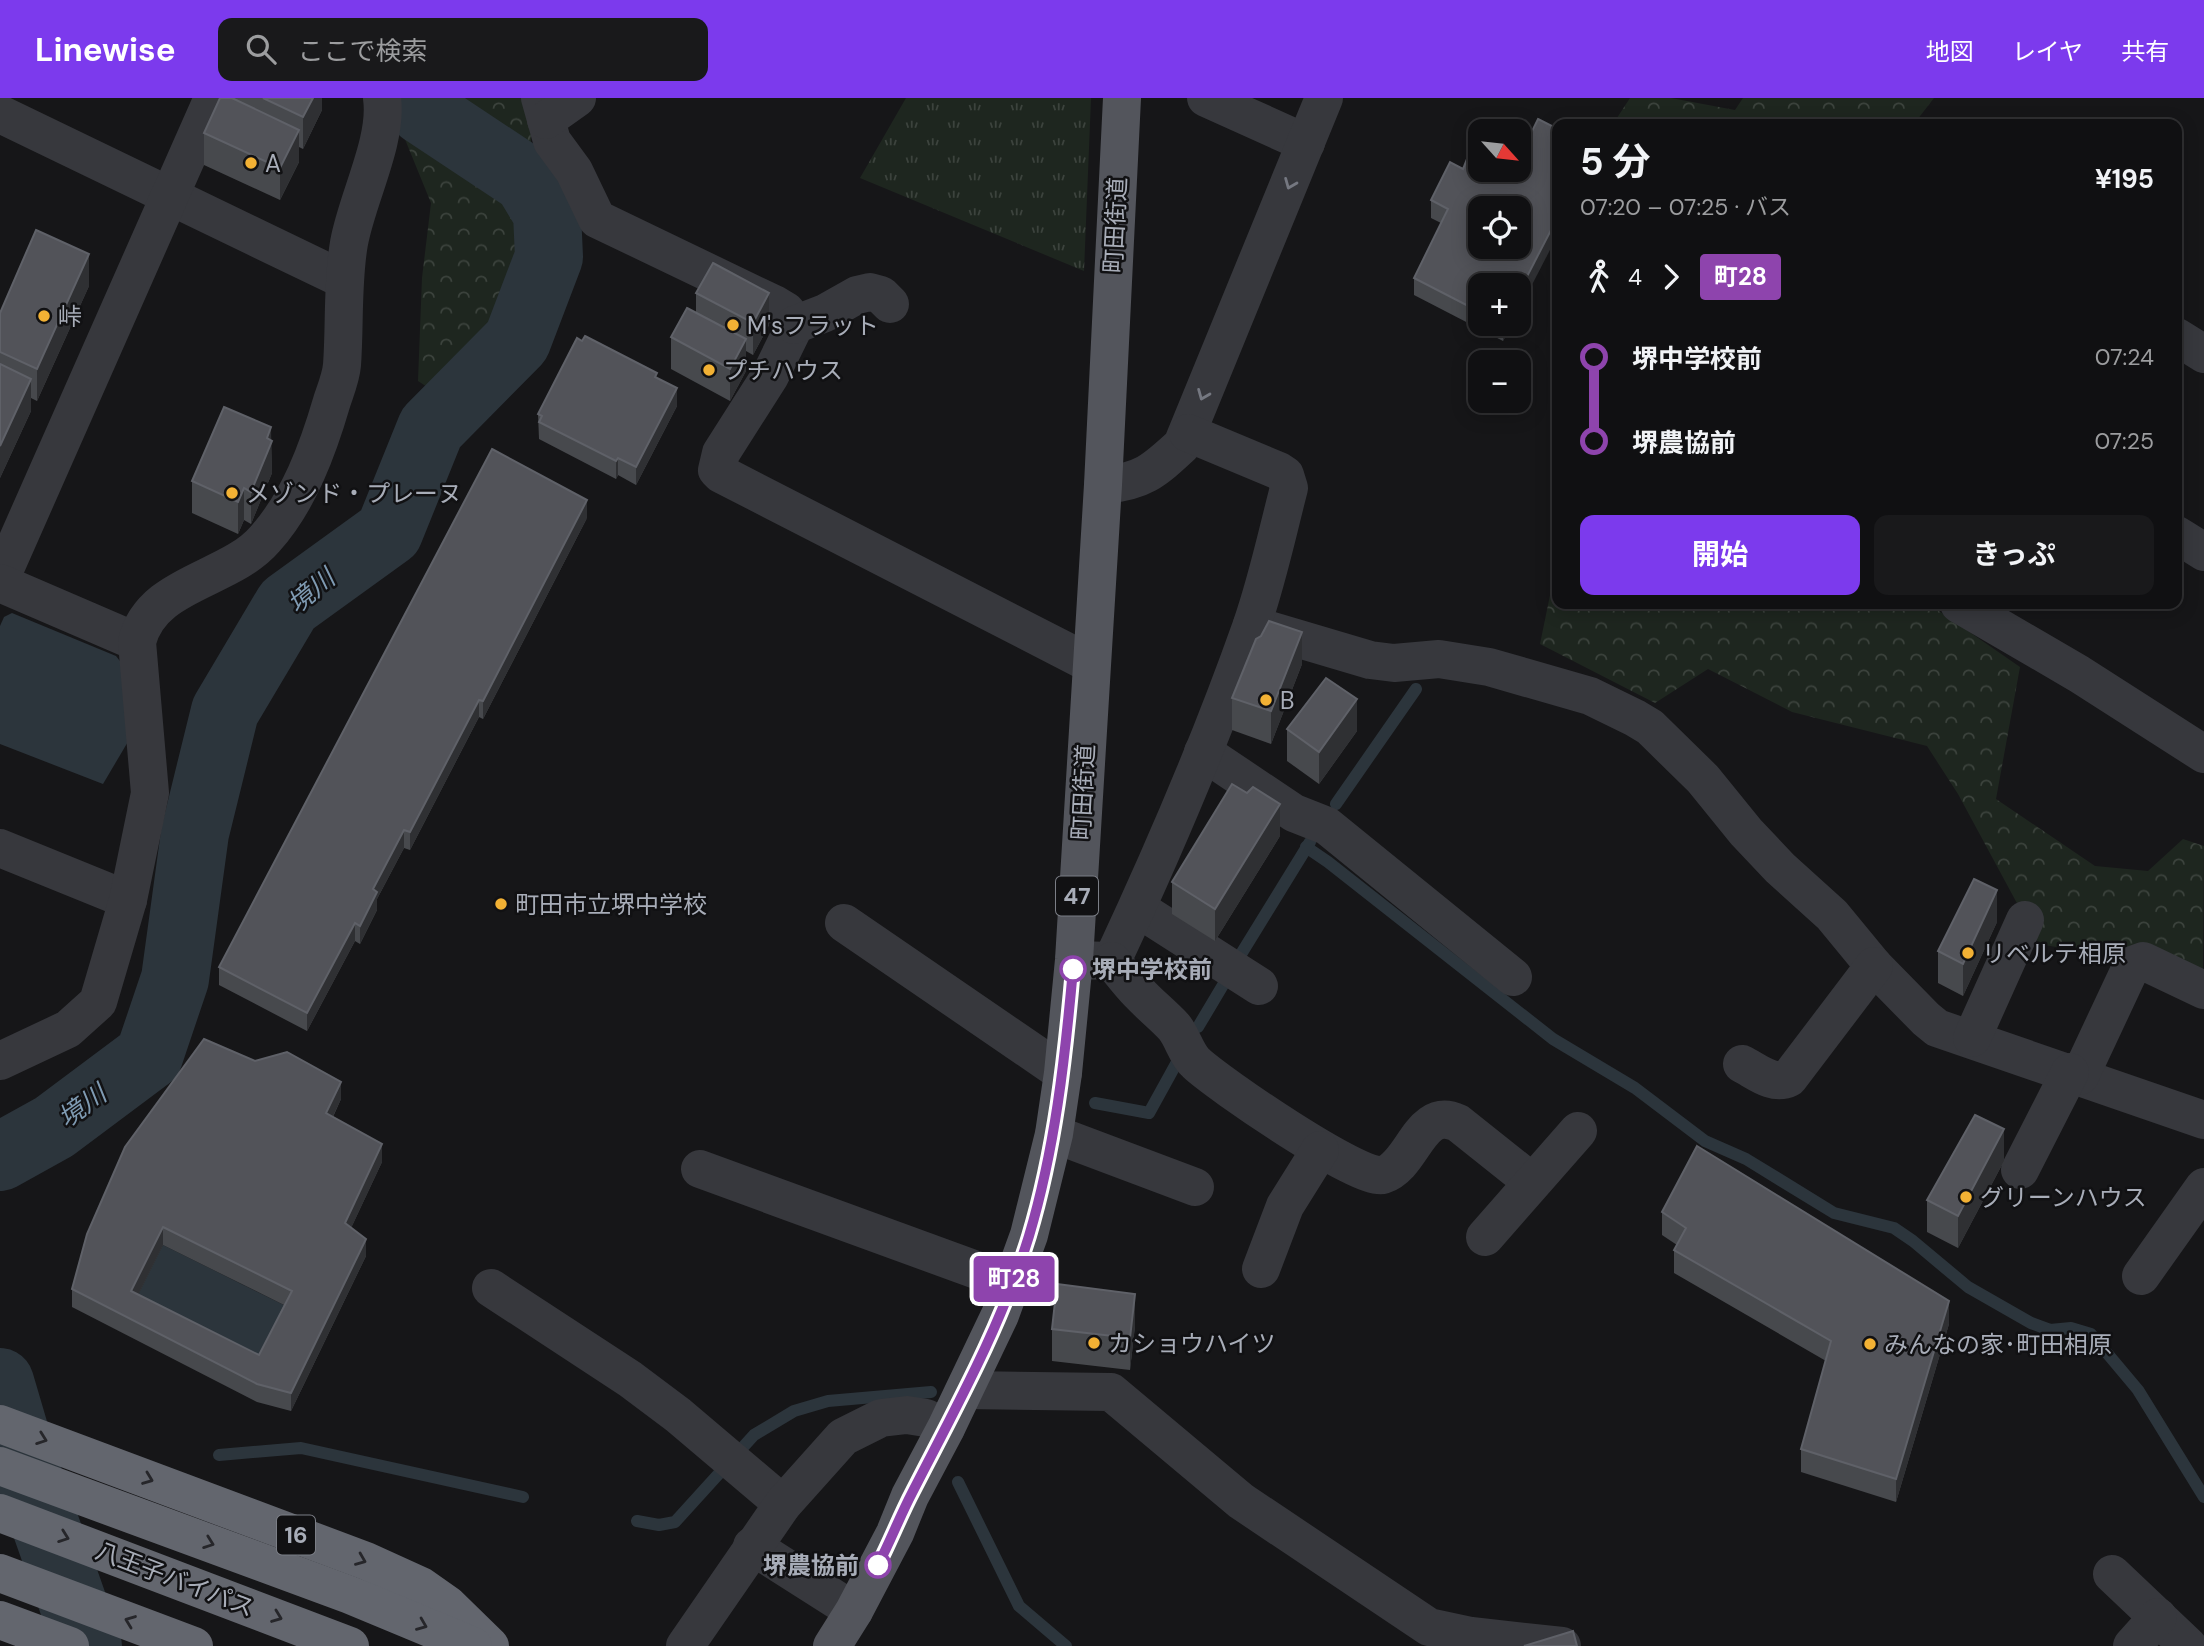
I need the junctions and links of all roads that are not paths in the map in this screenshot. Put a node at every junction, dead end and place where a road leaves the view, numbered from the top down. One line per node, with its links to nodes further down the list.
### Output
1 (213, 98): 10 (street)
2 (382, 98): 11 (street)
3 (577, 98): 7 (street)
4 (1122, 98): 17 (main road, 町田街道 / 47)
5 (1206, 98): 9 (street)
6 (1324, 98): 9 (street)
7 (543, 109): 13 (street)
8 (0, 114): 10 (street)
9 (1306, 144): 16 (street, one-way to 16)
10 (169, 196): 11 (street); 20 (street)
11 (344, 280): 23 (street)
12 (890, 304): 13 (street)
13 (794, 325): 24 (street)
14 (2182, 340): 15 (street)
15 (2204, 354)
16 (1188, 433): 17 (street); 22 (street)
17 (1103, 485): 24 (main road, 町田街道 / 47)
18 (2182, 538): 19 (street)
19 (2204, 552)
20 (0, 582): 23 (street)
21 (1968, 609): 26 (street)
22 (1252, 625): 25 (street); 34 (street)
23 (137, 642): 28 (street)
24 (1091, 664): 32 (main road, 町田街道 / 47)
25 (1203, 752): 29 (street); 35 (street)
26 (2204, 754)
27 (0, 848): 28 (street)
28 (128, 900): 39 (street)
29 (1137, 908): 33 (street); 36 (street)
30 (2025, 920): 38 (street)
31 (844, 923): 41 (street)
32 (1073, 960): 33 (street); 41 (main road, 町田街道 / 47)
33 (1112, 961): 46 (street)
34 (1874, 966): 38 (street); 40 (street)
35 (1513, 977)
36 (1259, 986)
37 (2204, 990): 42 (street)
38 (1972, 1038): 42 (street)
39 (0, 1061)
40 (1742, 1064)
41 (1063, 1073): 45 (main road, 町田街道 / 47)
42 (2075, 1074): 43 (street); 48 (street)
43 (2204, 1120)
44 (1578, 1131): 49 (street)
45 (1054, 1133): 50 (street); 55 (main road, 町田街道 / 47)
46 (1320, 1150): 49 (street); 53 (street)
47 (700, 1169): 55 (street)
48 (2020, 1170)
49 (1532, 1182): 52 (street)
50 (1195, 1187)
51 (2204, 1187): 54 (street)
52 (1485, 1237)
53 (1261, 1269)
54 (2141, 1276)
55 (1012, 1283): 57 (main road, 町田街道 / 47)
56 (491, 1288): 61 (street)
57 (965, 1390): 59 (main road, 町田街道 / 47); 69 (street)
58 (0, 1424): 74 (highway, 16, one-way to 74)
59 (946, 1428): 61 (street); 66 (main road, 町田街道 / 47)
60 (0, 1466): 73 (highway, 16, one-way to 73)
61 (783, 1504): 63 (street)
62 (0, 1513): 72 (highway, 八王子バイパス, one-way to 72)
63 (752, 1546): 66 (street); 75 (street)
64 (0, 1573): 71 (highway, one-way to 64)
65 (2112, 1574): 67 (street)
66 (854, 1611): 76 (main road, 町田街道 / 47)
67 (2158, 1617): 78 (street); 79 (street)
68 (0, 1620): 70 (highway)
69 (1472, 1641): 77 (street)
70 (70, 1646)
71 (194, 1646)
72 (350, 1646)
73 (474, 1646)
74 (490, 1646)
75 (685, 1646)
76 (832, 1646)
77 (1562, 1646)
78 (2132, 1646)
79 (2188, 1646)

